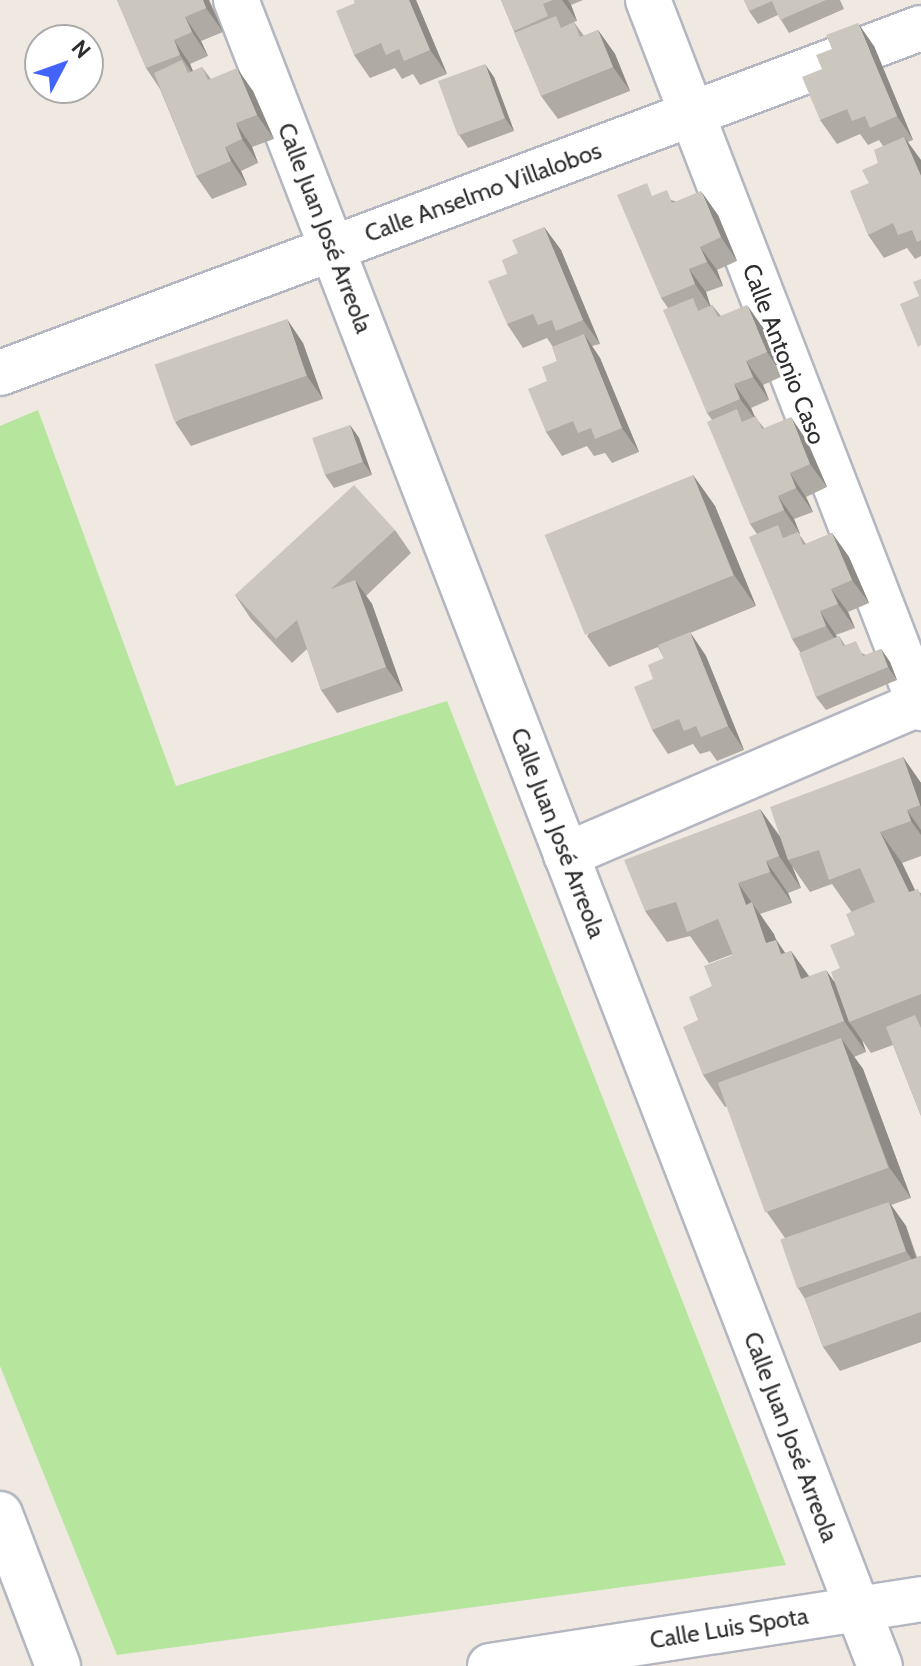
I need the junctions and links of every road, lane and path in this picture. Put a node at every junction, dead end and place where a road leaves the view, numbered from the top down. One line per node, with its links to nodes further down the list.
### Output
1 (236, 0): 5 (street, Calle Juan José Arreola)
2 (648, 0): 4 (street, Calle Antonio Caso)
3 (921, 28): 4 (street, Calle Anselmo Villalobos)
4 (692, 114): 5 (street, Calle Anselmo Villalobos); 7 (street, Calle Antonio Caso)
5 (332, 248): 6 (street, Calle Anselmo Villalobos); 8 (street, Calle Juan José Arreola)
6 (0, 373)
7 (920, 706): 8 (street)
8 (566, 855): 11 (street, Calle Juan José Arreola)
9 (0, 1514): 12 (street)
10 (921, 1599): 11 (street, Calle Luis Spota)
11 (857, 1608): 13 (street, Calle Luis Spota); 14 (street, Calle Juan José Arreola)
12 (58, 1666)
13 (490, 1666)
14 (880, 1666)

